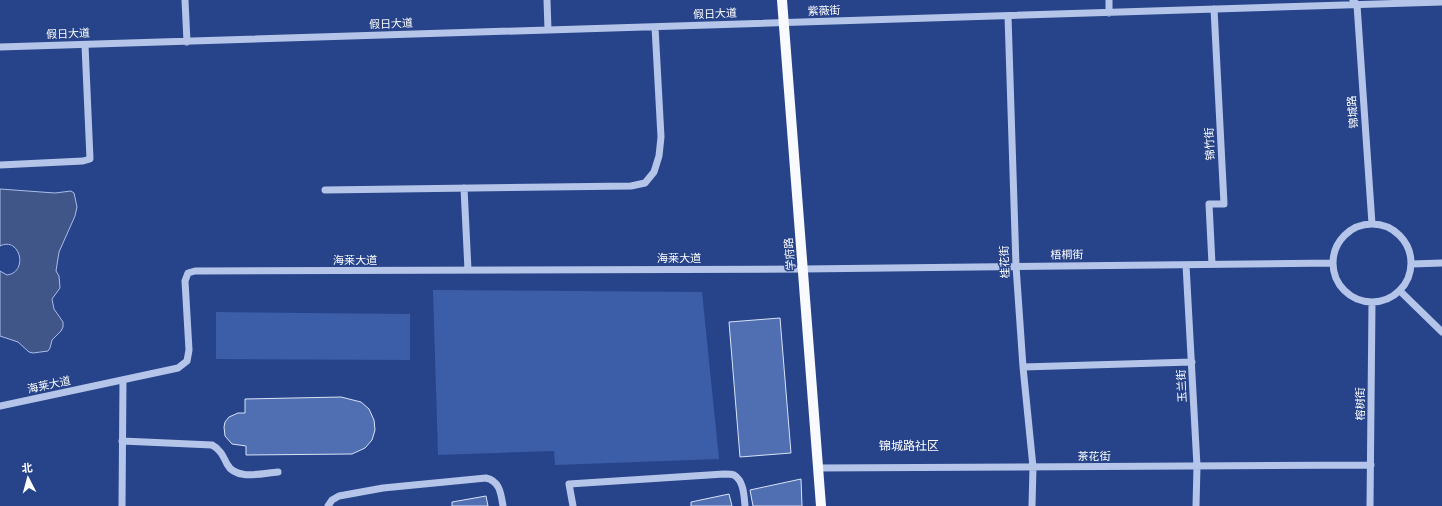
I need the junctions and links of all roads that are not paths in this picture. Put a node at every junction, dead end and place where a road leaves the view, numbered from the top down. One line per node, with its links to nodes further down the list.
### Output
1 (185, 0): 13 (street)
2 (548, 0): 12 (street)
3 (782, 0): 10 (main road, 学府路)
4 (1109, 0): 8 (street)
5 (1355, 2): 6 (street, 紫薇街); 7 (street, 紫薇街); 19 (street, 锦城路)
6 (1442, 2)
7 (1214, 9): 8 (street, 紫薇街); 22 (street, 锦竹街)
8 (1109, 13): 9 (street, 紫薇街)
9 (1008, 16): 10 (street, 紫薇街); 25 (street, 桂花街)
10 (783, 23): 11 (street, 假日大道); 26 (main road, 学府路)
11 (655, 27): 12 (street, 假日大道); 17 (street)
12 (548, 30): 13 (street, 假日大道)
13 (186, 42): 14 (street, 假日大道)
14 (86, 45): 15 (street, 假日大道); 16 (street)
15 (0, 48)
16 (0, 165)
17 (464, 188): 18 (street); 27 (street)
18 (325, 190)
19 (1372, 224): 20 (street); 23 (street)
20 (1332, 263): 22 (street, 梧桐街); 29 (street)
21 (1442, 263): 23 (street)
22 (1212, 264): 24 (street, 梧桐街)
23 (1412, 264): 28 (street)
24 (1186, 265): 25 (street, 梧桐街); 31 (street, 玉兰街)
25 (1016, 266): 26 (street, 梧桐街); 32 (street, 桂花街)
26 (803, 269): 27 (street, 海莱大道); 39 (main road, 学府路)
27 (468, 270): 33 (street, 海莱大道)
28 (1400, 292): 29 (street); 30 (street)
29 (1372, 303): 36 (street, 榕树街)
30 (1442, 332)
31 (1192, 362): 32 (street); 37 (street, 玉兰街)
32 (1024, 367): 38 (street, 桂花街)
33 (123, 380): 34 (street, 海莱大道); 35 (street)
34 (0, 406)
35 (122, 441): 40 (street); 41 (street)
36 (1370, 465): 37 (street, 茶花街); 49 (street, 榕树街)
37 (1197, 466): 38 (street, 茶花街); 48 (street, 玉兰街)
38 (1033, 467): 39 (street, 茶花街); 47 (street, 桂花街)
39 (818, 468): 46 (main road, 学府路)
40 (278, 472)
41 (122, 506)
42 (328, 506): 43 (street)
43 (503, 506)
44 (573, 506): 45 (street)
45 (745, 506)
46 (821, 506)
47 (1032, 506)
48 (1196, 506)
49 (1370, 506)

